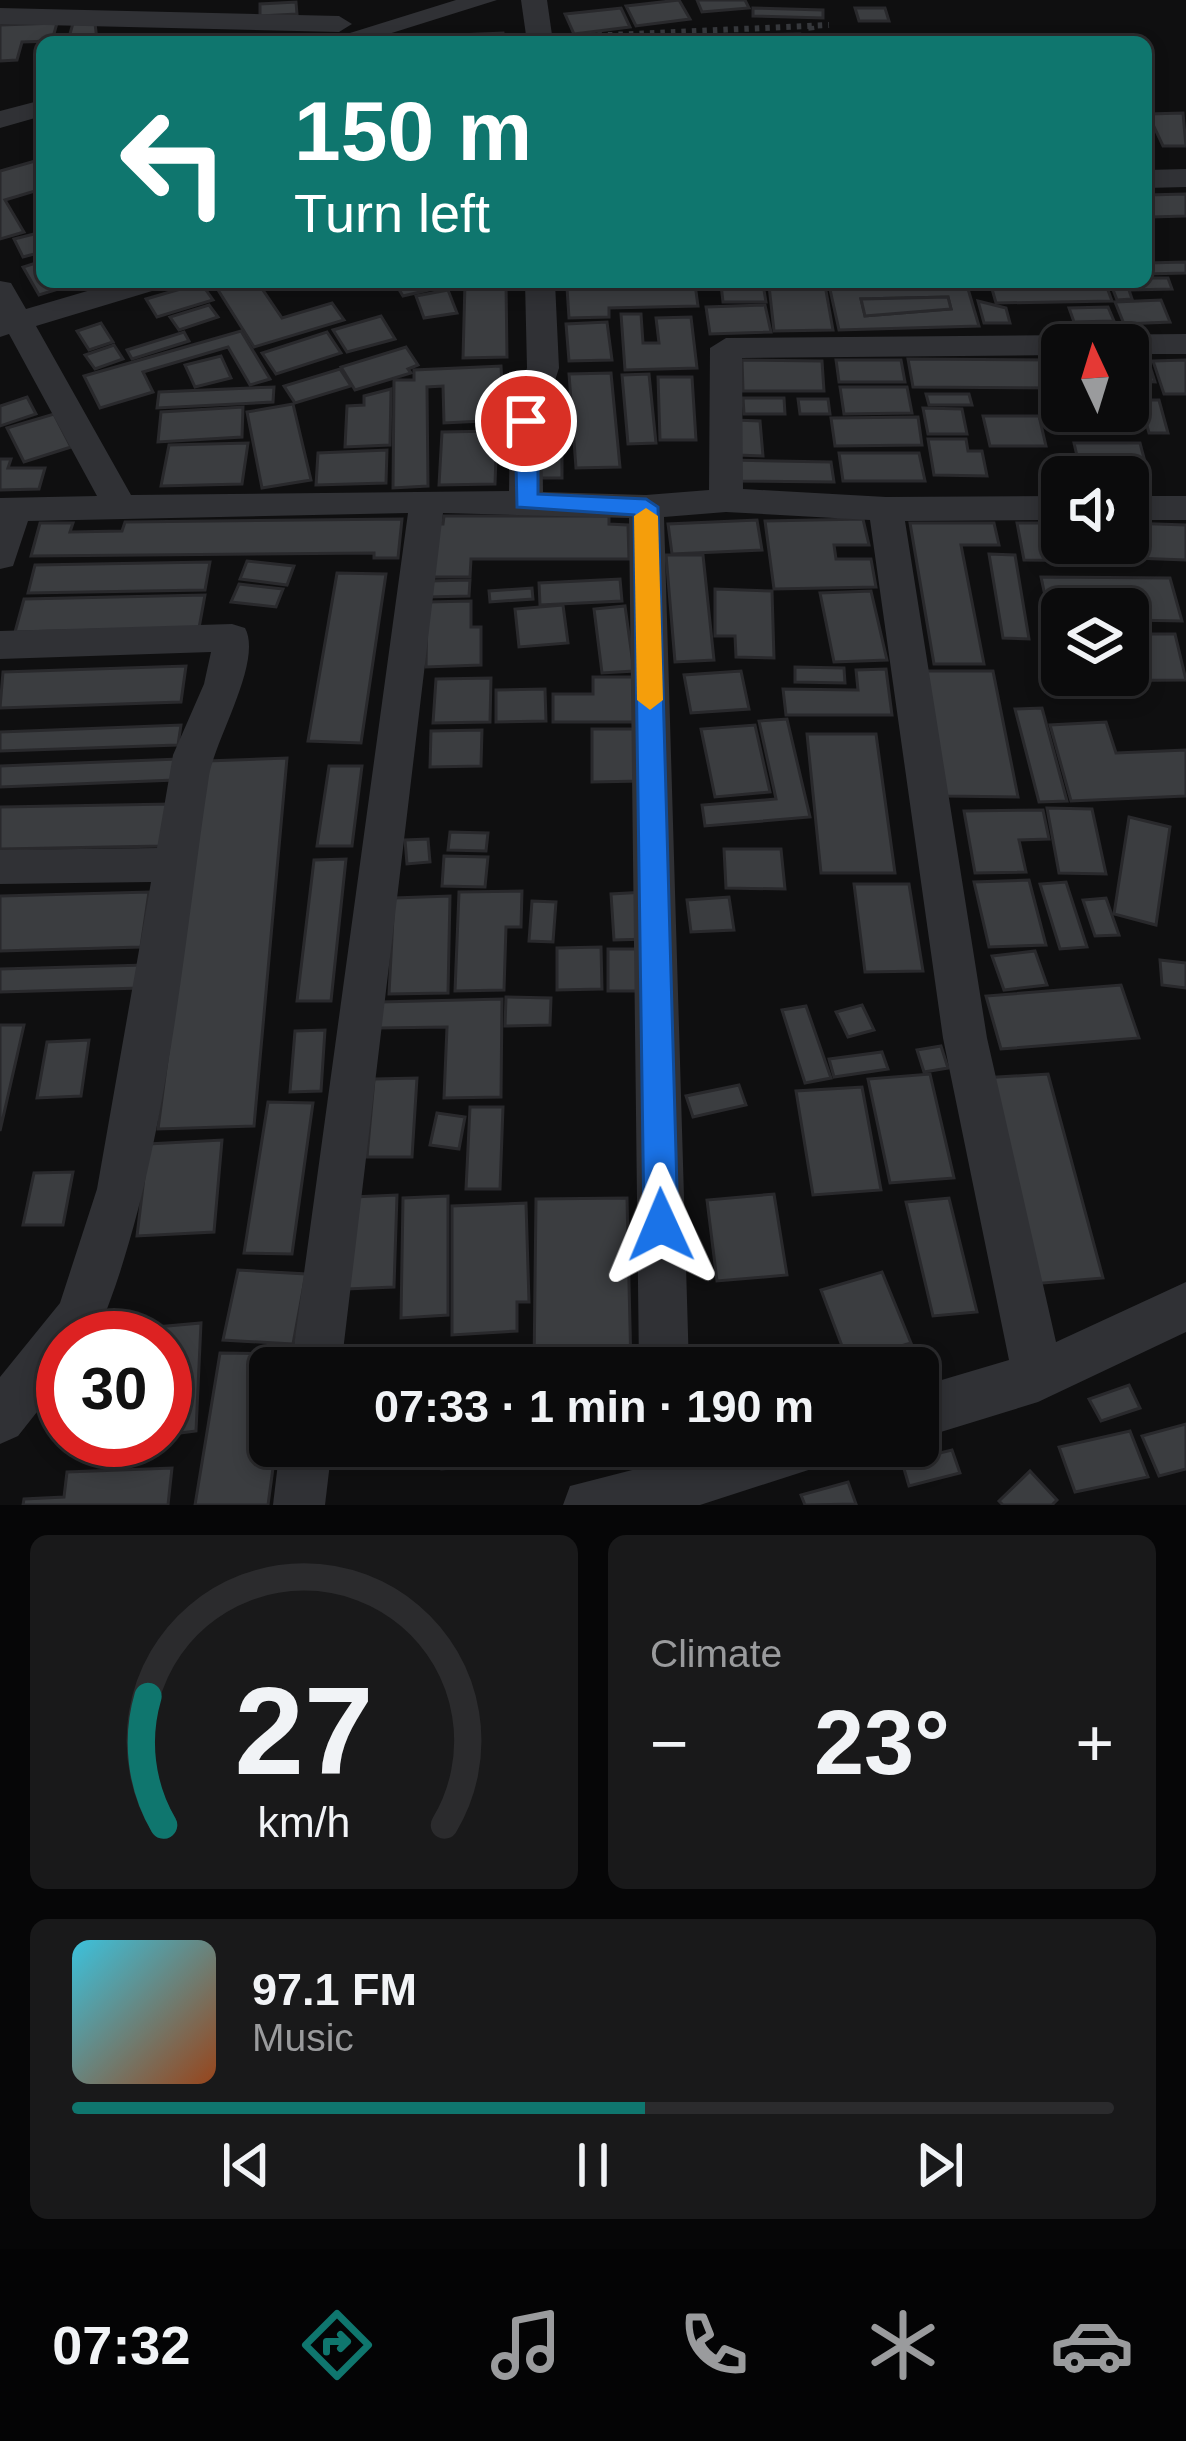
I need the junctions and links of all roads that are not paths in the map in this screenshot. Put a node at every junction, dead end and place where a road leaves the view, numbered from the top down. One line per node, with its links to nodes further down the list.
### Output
1 (419, 0): 4 (street)
2 (484, 0): 6 (street)
3 (533, 0): 7 (street)
4 (363, 8): 6 (street)
5 (0, 16): 6 (street)
6 (337, 33)
7 (539, 36)
8 (36, 110): 9 (street)
9 (0, 120)
10 (36, 125): 11 (street)
11 (0, 134)
12 (1186, 178): 13 (street)
13 (1152, 179)
14 (132, 288): 17 (street)
15 (540, 288): 23 (street)
16 (0, 290): 17 (street)
17 (9, 324): 25 (street)
18 (1149, 344): 19 (street)
19 (1186, 344)
20 (1041, 345): 21 (street)
21 (726, 500): 24 (street); 29 (street)
22 (427, 501): 23 (street); 25 (street); 36 (street)
23 (526, 502): 24 (street)
24 (646, 507): 37 (street)
25 (121, 508): 30 (street)
26 (1041, 508): 29 (street)
27 (1149, 508): 28 (street)
28 (1186, 508)
29 (886, 509): 38 (street)
30 (7, 510): 31 (street)
31 (0, 557)
32 (0, 645): 33 (street)
33 (174, 865): 34 (street); 40 (street)
34 (0, 867)
35 (1186, 1306): 38 (street)
36 (319, 1347)
37 (664, 1347)
38 (1039, 1378): 39 (street)
39 (939, 1408)
40 (0, 1418)
41 (304, 1467): 43 (street)
42 (666, 1467): 44 (street)
43 (299, 1505)
44 (589, 1505)

